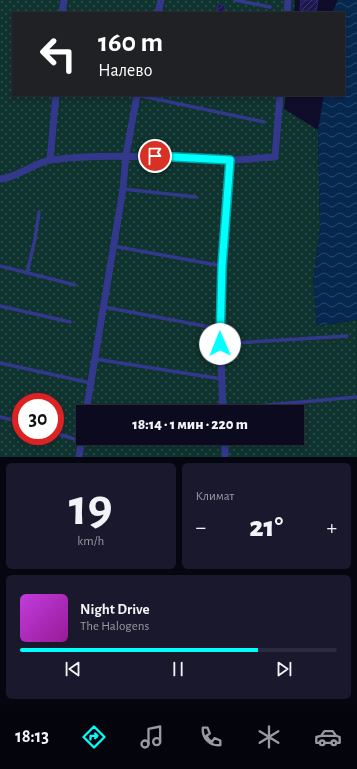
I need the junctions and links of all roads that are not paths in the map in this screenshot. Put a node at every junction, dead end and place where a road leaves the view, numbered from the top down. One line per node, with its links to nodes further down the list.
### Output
1 (64, 0): 6 (street)
2 (161, 0): 7 (street)
3 (235, 0): 5 (lane)
4 (288, 0): 8 (street)
5 (270, 7)
6 (62, 12)
7 (158, 12)
8 (287, 12)
9 (56, 96): 15 (street)
10 (137, 96): 14 (street)
11 (142, 96): 13 (lane)
12 (280, 96): 16 (street)
13 (264, 122)
14 (126, 155): 15 (street); 16 (street); 18 (street)
15 (50, 160): 17 (street)
16 (230, 160): 23 (street)
17 (0, 179)
18 (123, 189): 19 (lane); 21 (street)
19 (196, 197)
20 (39, 212): 24 (lane)
21 (113, 246): 23 (lane); 27 (street)
22 (0, 266): 24 (lane)
23 (222, 266): 29 (street)
24 (27, 273): 25 (lane)
25 (75, 284)
26 (0, 306): 28 (lane)
27 (104, 307): 29 (lane); 32 (street)
28 (70, 322)
29 (220, 329): 31 (street)
30 (347, 336): 31 (lane)
31 (220, 344): 34 (street)
32 (95, 359): 34 (lane); 35 (street)
33 (0, 363): 35 (lane)
34 (222, 379): 38 (street)
35 (91, 383): 37 (street)
36 (357, 396): 39 (lane)
37 (87, 405)
38 (223, 405)
39 (277, 405)
40 (0, 417): 41 (lane)
41 (12, 420)
42 (64, 435): 43 (lane)
43 (76, 439)
44 (80, 445): 46 (street)
45 (225, 445): 47 (street)
46 (79, 457)
47 (226, 457)

